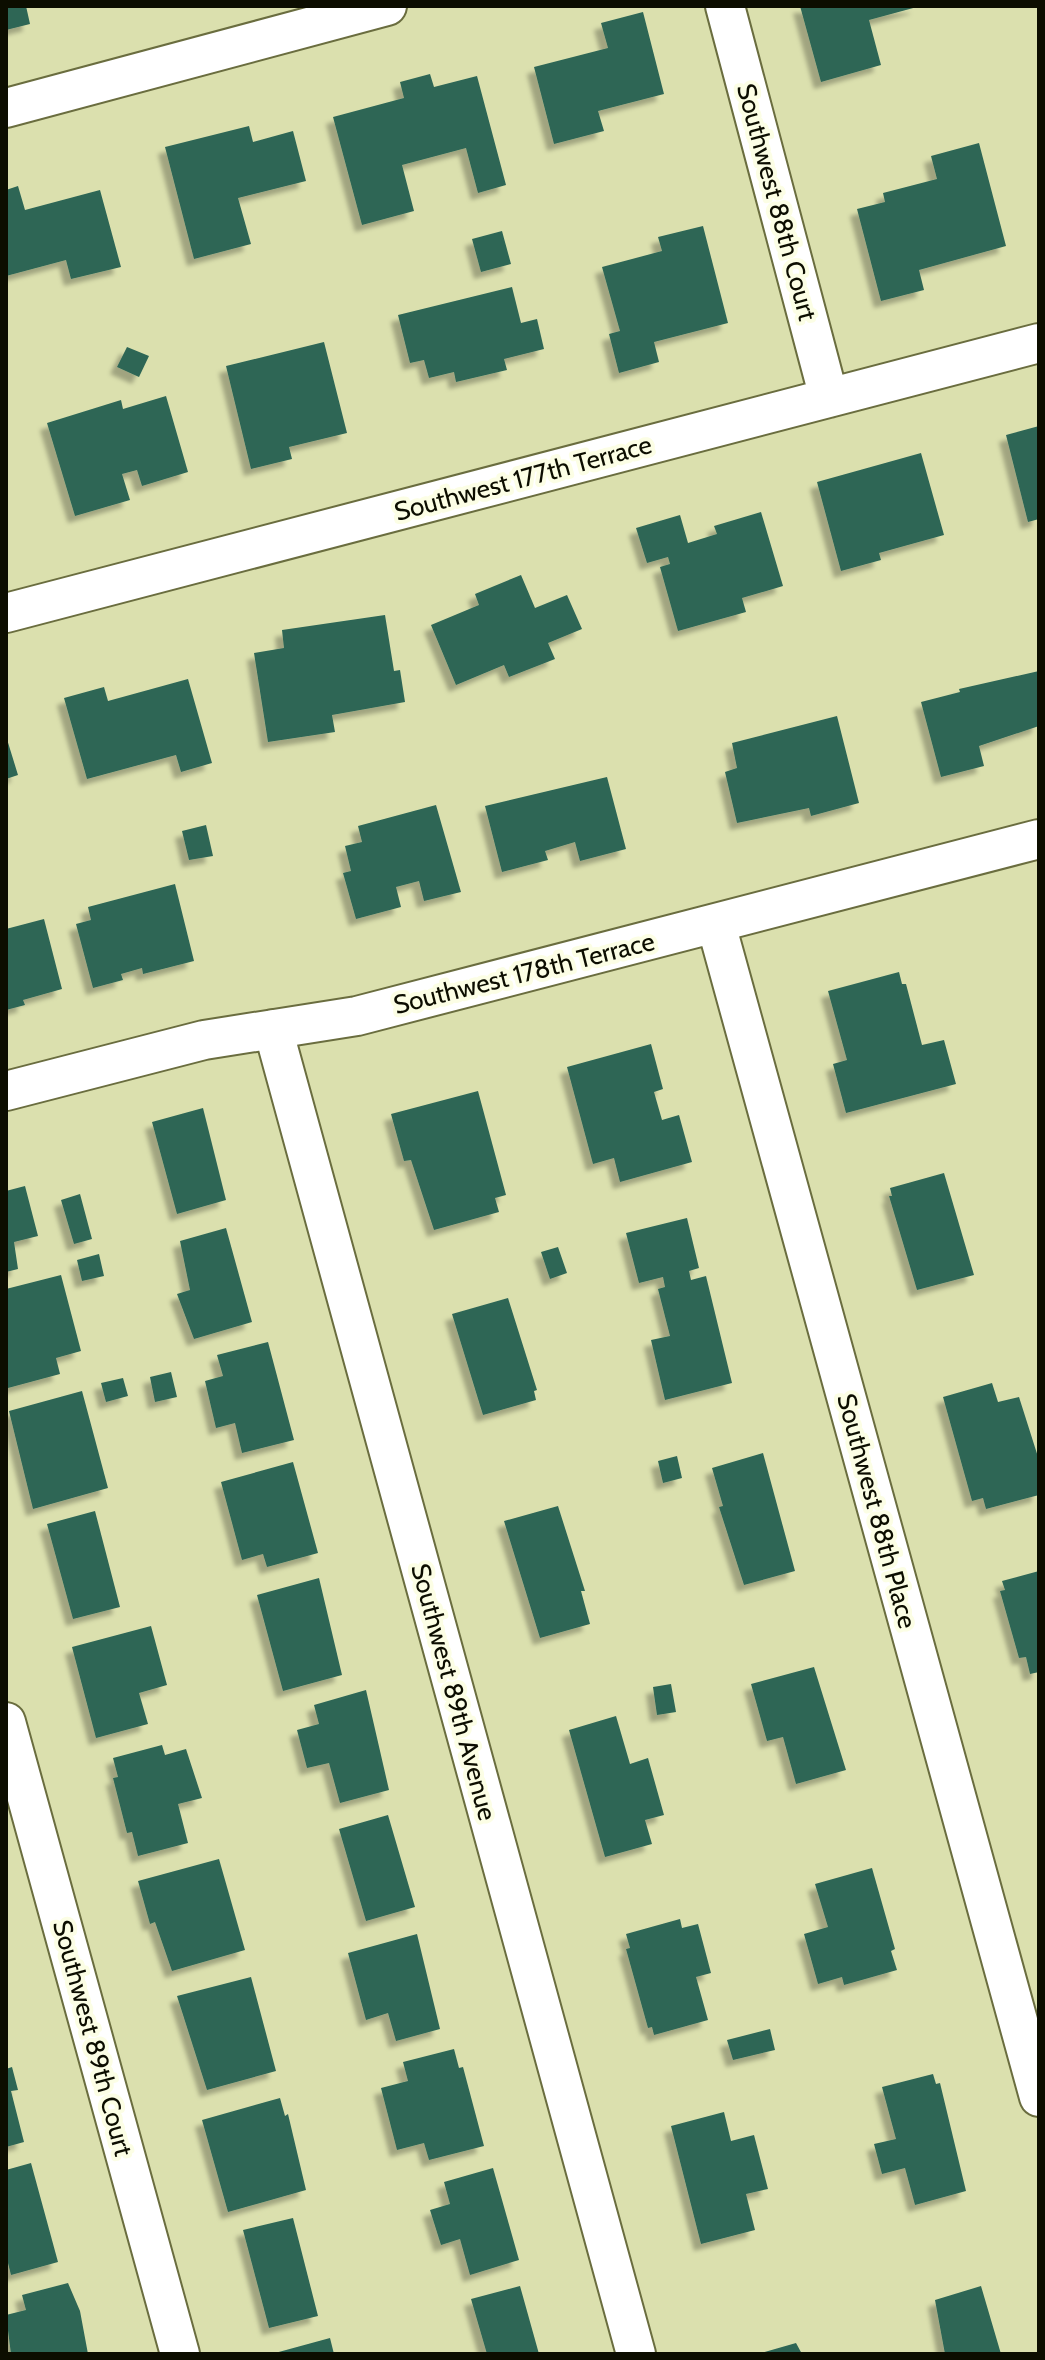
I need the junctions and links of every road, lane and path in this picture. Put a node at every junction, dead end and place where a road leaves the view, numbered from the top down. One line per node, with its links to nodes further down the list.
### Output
1 (387, 6): 3 (street)
2 (725, 6): 5 (street, Southwest 88th Court)
3 (6, 108)
4 (1039, 343): 5 (street, Southwest 177th Terrace)
5 (829, 398): 6 (street, Southwest 177th Terrace)
6 (6, 613)
7 (1039, 839): 8 (street, Southwest 178th Terrace)
8 (716, 924): 9 (street, Southwest 178th Terrace); 12 (street, Southwest 88th Place)
9 (273, 1029): 10 (street, Southwest 178th Terrace); 14 (street, Southwest 89th Avenue)
10 (6, 1091)
11 (6, 1722): 13 (street, Southwest 89th Court)
12 (1039, 2097)
13 (180, 2354)
14 (636, 2354)

